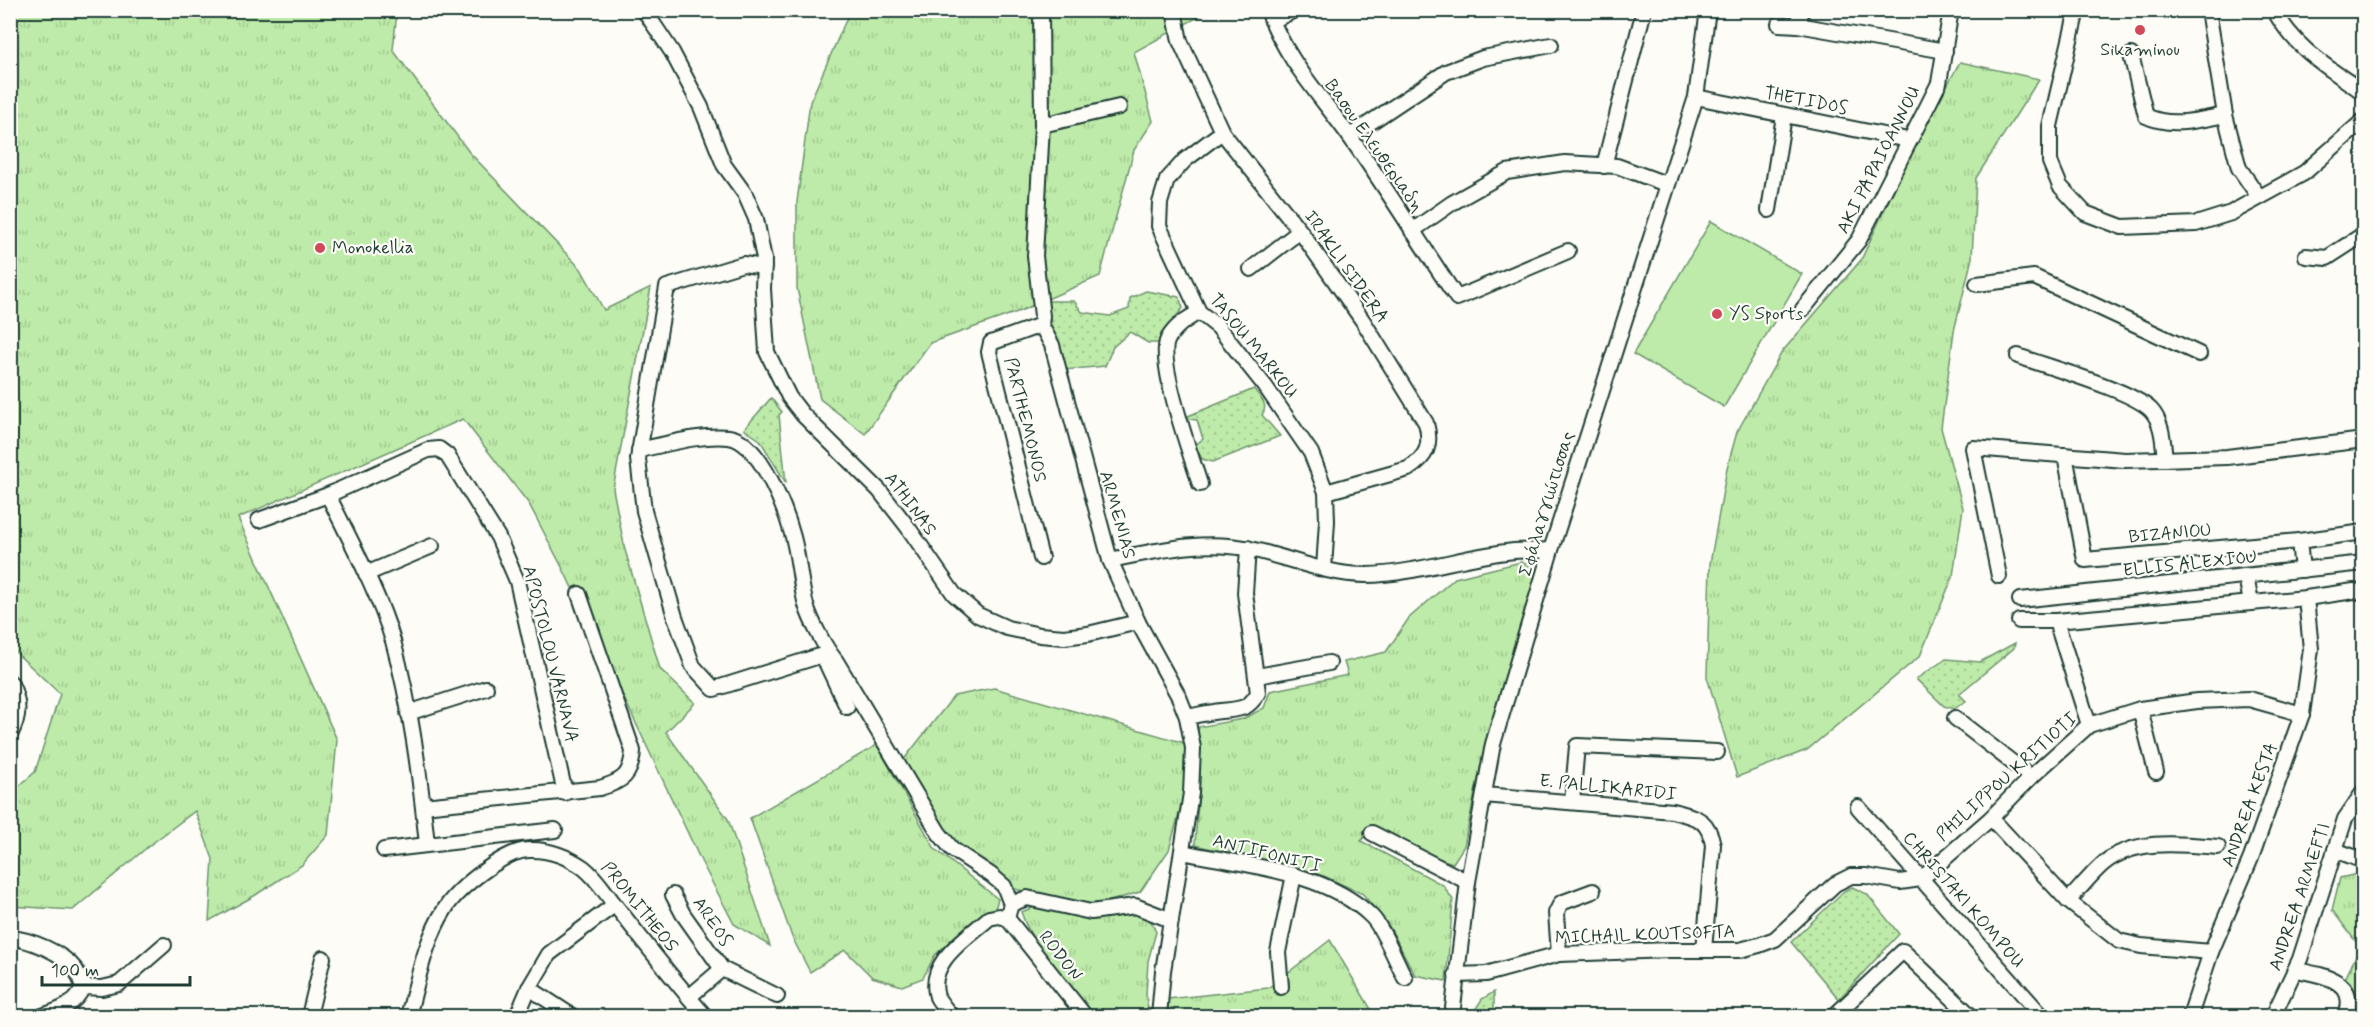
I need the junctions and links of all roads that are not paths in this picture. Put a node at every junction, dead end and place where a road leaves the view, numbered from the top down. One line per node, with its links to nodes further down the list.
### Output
1 (644, 10): 37 (street, ATHINAS)
2 (1041, 10): 24 (street, ARMENIAS)
3 (1174, 10): 25 (street, IRAKLI SIDERA)
4 (1295, 10): 12 (street)
5 (1644, 10): 28 (street)
6 (1708, 10): 19 (street, Σφάλαγγιώτισσας)
7 (1802, 10): 14 (street)
8 (1951, 10): 16 (street, AKI PAPAIOANNOU)
9 (2077, 10): 30 (street)
10 (2208, 10): 21 (street)
11 (2274, 10): 18 (street)
12 (1270, 16): 26 (street, Βασου Ελευθεριαδη)
13 (1779, 24): 14 (street)
14 (1798, 26): 16 (street)
15 (1551, 45): 26 (street)
16 (1945, 51): 27 (street, AKI PAPAIOANNOU)
17 (2131, 55): 21 (street)
18 (2364, 93)
19 (1696, 97): 22 (street, THETIDOS); 29 (street, Σφάλαγγιώτισσας)
20 (1119, 107): 24 (street)
21 (2225, 115): 30 (street)
22 (1784, 116): 27 (street, THETIDOS); 31 (street)
23 (2364, 120): 30 (street)
24 (1042, 125): 42 (street, ARMENIAS)
25 (1222, 132): 32 (street, IRAKLI SIDERA); 41 (street, TASOU MARKOU)
26 (1350, 136): 33 (street, Βασου Ελευθεριαδη)
27 (1908, 140): 40 (street, AKI PAPAIOANNOU)
28 (1604, 166): 29 (street); 33 (street)
29 (1666, 184): 57 (street, Σφάλαγγιώτισσας)
30 (2259, 197)
31 (1769, 210)
32 (1300, 231): 38 (street); 50 (street, IRAKLI SIDERA)
33 (1412, 231): 35 (street, Βασου Ελευθεριαδη)
34 (2364, 234): 36 (street)
35 (1568, 250)
36 (2306, 256)
37 (764, 267): 46 (street); 73 (street, ATHINAS)
38 (1251, 269)
39 (1977, 284): 43 (street)
40 (1803, 309)
41 (1199, 312): 49 (street); 50 (street, TASOU MARKOU)
42 (1041, 325): 58 (street, PARTHEMONOS); 59 (street, ARMENIAS)
43 (2199, 354)
44 (2018, 356): 48 (street)
45 (2364, 440): 48 (street)
46 (639, 450): 74 (street); 74 (street)
47 (2065, 455): 48 (street); 54 (street, BIZANIOU); 64 (street)
48 (2165, 459)
49 (1200, 484)
50 (1326, 492): 61 (street, TASOU MARKOU)
51 (328, 495): 52 (street, APOSTOLOU VARNAVA); 63 (street); 91 (street, APOSTOLOU VARNAVA)
52 (260, 520)
53 (2364, 532): 54 (street, BIZANIOU)
54 (2299, 541): 62 (street)
55 (432, 546): 63 (street)
56 (1248, 548): 59 (street); 61 (street); 76 (street)
57 (1551, 550): 61 (street); 92 (street, Σφάλαγγιώτισσας)
58 (1041, 558)
59 (1110, 560): 73 (street, ARMENIAS)
60 (2364, 563): 62 (street, ELLIS ALEXIOU)
61 (1324, 569)
62 (2302, 570): 65 (street, ELLIS ALEXIOU)
63 (366, 574): 81 (street)
64 (1999, 576)
65 (2246, 576): 69 (street, ELLIS ALEXIOU); 70 (street)
66 (2364, 593): 68 (street)
67 (579, 594): 91 (street)
68 (2306, 598): 70 (street); 82 (street, ANDREA KESTA)
69 (2020, 600)
70 (2251, 603): 72 (street)
71 (2019, 621): 72 (street)
72 (2056, 621): 85 (street)
73 (1138, 622): 83 (street, ARMENIAS)
74 (826, 655): 79 (street); 113 (street)
75 (1329, 663): 76 (street)
76 (1257, 676): 83 (street)
77 (10, 682): 86 (street)
78 (486, 688): 81 (street)
79 (847, 707)
80 (2140, 709): 82 (street, PHILIPPOU KRITIOTI); 85 (street, PHILIPPOU KRITIOTI); 88 (street)
81 (408, 713): 94 (street)
82 (2302, 714): 120 (street, ANDREA KESTA)
83 (1187, 717): 105 (street, ARMENIAS)
84 (1955, 718): 89 (street)
85 (2089, 725): 89 (street, PHILIPPOU KRITIOTI)
86 (10, 735)
87 (1717, 752): 93 (street)
88 (2156, 772)
89 (2031, 777): 96 (street, PHILIPPOU KRITIOTI)
90 (2364, 791): 104 (street, ANDREA ARMEFTI)
91 (565, 793): 94 (street)
92 (1484, 795): 93 (street, E. PALLIKARIDI); 109 (street, Σφάλαγγιώτισσας)
93 (1572, 802): 119 (street, E. PALLIKARIDI)
94 (423, 806): 100 (street)
95 (1858, 807): 108 (street, CHRISTAKI KOMPOU)
96 (1990, 818): 108 (street, PHILIPPOU KRITIOTI); 112 (street)
97 (555, 830): 98 (street)
98 (527, 832): 100 (street); 102 (street)
99 (1372, 832): 109 (street)
100 (427, 844): 103 (street)
101 (2218, 847): 112 (street)
102 (527, 849): 114 (street, PROMITHEOS); 134 (street)
103 (384, 850)
104 (2335, 850): 106 (street); 124 (street, ANDREA ARMEFTI)
105 (1182, 852): 107 (street, ANTIFONITI); 116 (street, ARMENIAS)
106 (2364, 861)
107 (1294, 875): 126 (street, ANTIFONITI); 128 (street)
108 (1920, 879): 119 (street, MICHAIL KOUTSOFTA); 144 (street, CHRISTAKI KOMPOU)
109 (1468, 882): 125 (street, Σφάλαγγιώτισσας)
110 (1593, 891): 121 (street)
111 (673, 896): 123 (street, AREOS)
112 (2068, 901): 120 (street)
113 (1011, 903): 115 (street); 116 (street)
114 (614, 904): 129 (street); 131 (street, PROMITHEOS)
115 (1007, 918): 138 (street); 139 (street, RODON)
116 (1171, 920): 140 (street, ARMENIAS)
117 (10, 938): 127 (street)
118 (164, 945): 127 (street)
119 (1704, 950): 121 (street, MICHAIL KOUTSOFTA)
120 (2211, 952): 145 (street, ANDREA KESTA)
121 (1559, 954): 125 (street, MICHAIL KOUTSOFTA)
122 (323, 957): 132 (street)
123 (722, 969): 130 (street, AREOS); 131 (street, AREOS)
124 (2296, 970): 146 (street, ANDREA ARMEFTI); 147 (street)
125 (1456, 975): 141 (street, Σφάλαγγιώτισσας)
126 (1405, 978)
127 (83, 987): 133 (street)
128 (1281, 987)
129 (529, 988): 135 (street); 136 (street)
130 (777, 996)
131 (689, 997): 137 (street, PROMITHEOS)
132 (314, 1016)
133 (42, 1017)
134 (408, 1017)
135 (517, 1017)
136 (572, 1017)
137 (705, 1017)
138 (951, 1017)
139 (1085, 1017)
140 (1159, 1017)
141 (1452, 1017)
142 (1834, 1017): 143 (street)
143 (1971, 1017)
144 (2042, 1017)
145 (2190, 1017)
146 (2273, 1017)
147 (2346, 1017)

